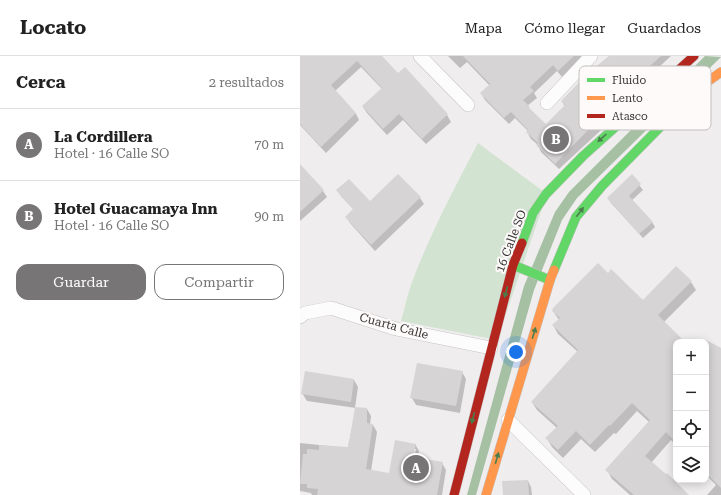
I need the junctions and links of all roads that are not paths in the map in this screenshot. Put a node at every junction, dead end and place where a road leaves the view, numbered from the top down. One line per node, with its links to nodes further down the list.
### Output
1 (420, 56): 10 (street)
2 (591, 56): 4 (street)
3 (694, 56): 5 (street, 16 Calle SO, one-way to 5)
4 (582, 66)
5 (683, 66)
6 (579, 69): 9 (street)
7 (721, 72): 8 (street, one-way to 7)
8 (711, 79)
9 (547, 103)
10 (468, 105)
11 (612, 130): 13 (street, 16 Calle SO, one-way to 13)
12 (658, 130): 14 (street, one-way to 12)
13 (517, 267): 14 (street); 16 (street, 16 Calle SO, one-way to 16)
14 (546, 279): 17 (street, one-way to 14)
15 (300, 317): 16 (street, Cuarta Calle)
16 (491, 348): 18 (street, 16 Calle SO, one-way to 18)
17 (508, 420): 19 (street, one-way to 17); 20 (street)
18 (454, 495)
19 (486, 495)
20 (584, 495)

